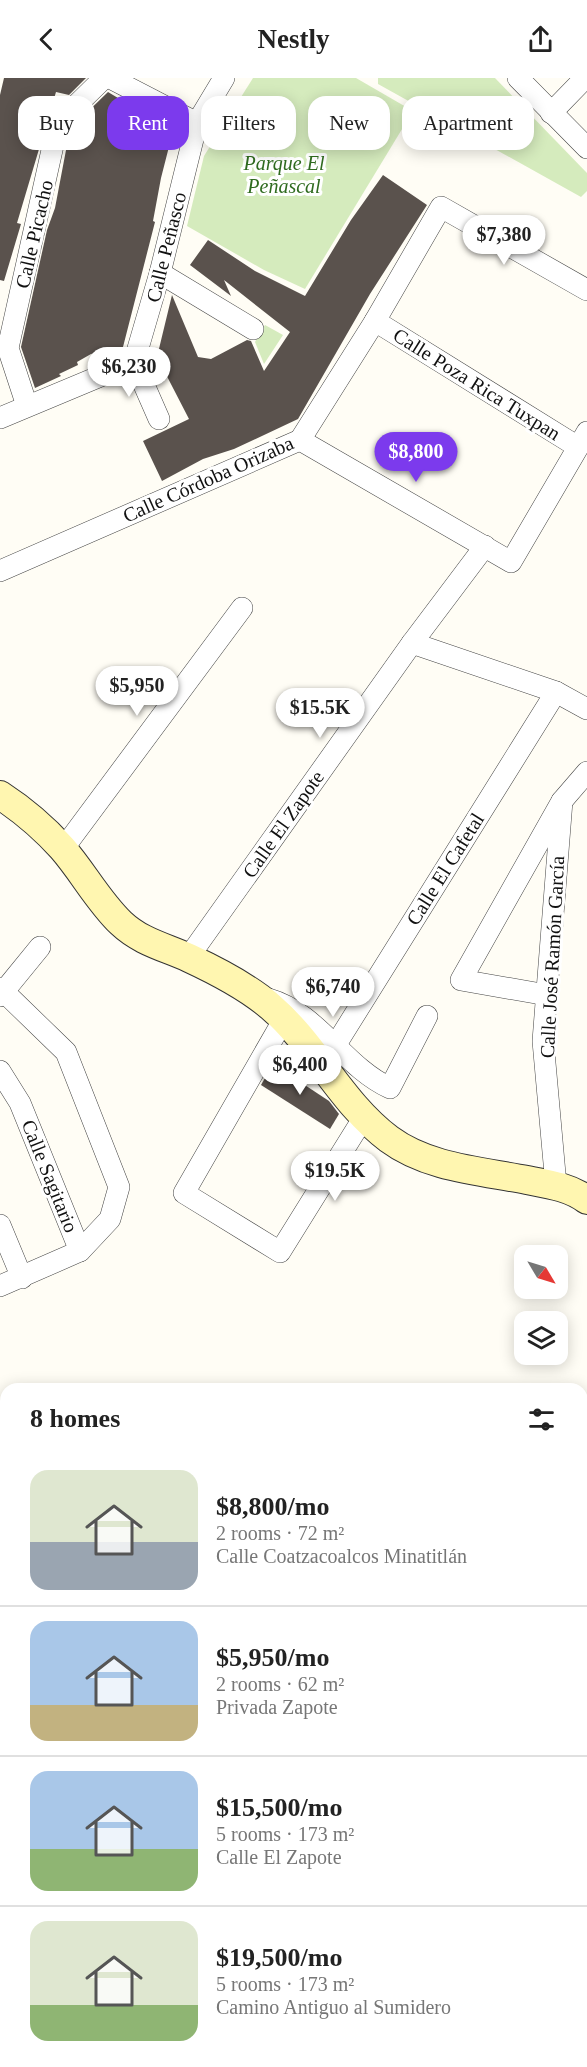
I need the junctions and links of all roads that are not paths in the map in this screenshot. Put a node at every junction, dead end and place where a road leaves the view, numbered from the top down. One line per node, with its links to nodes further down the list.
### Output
1 (104, 78): 14 (street, Calle Picacho)
2 (110, 78): 7 (street)
3 (225, 78): 7 (street, Calle Peñasco)
4 (518, 78): 6 (street)
5 (585, 78): 6 (street)
6 (551, 112): 8 (street)
7 (197, 123): 9 (street, Calle Peñasco)
8 (587, 148)
9 (160, 273): 12 (street); 13 (street, Calle Peñasco)
10 (587, 290): 11 (street, Calle Córdoba Orizaba)
11 (375, 321): 17 (street, Calle Poza Rica Tuxpan); 18 (street, Calle Córdoba Orizaba)
12 (253, 329)
13 (134, 362): 14 (street); 16 (street)
14 (27, 406): 15 (street)
15 (0, 418)
16 (159, 419)
17 (583, 439): 19 (street)
18 (300, 440): 19 (street); 20 (street, Calle Córdoba Orizaba)
19 (486, 546): 22 (street, Calle El Zapote)
20 (0, 571)
21 (242, 608): 28 (street)
22 (412, 644): 23 (street); 30 (street, Calle El Zapote)
23 (556, 692): 24 (street); 36 (street, Calle El Cafetal)
24 (587, 709)
25 (587, 772): 27 (street)
26 (0, 795): 28 (main road)
27 (562, 801): 33 (street, Calle José Ramón García); 33 (street)
28 (63, 849): 30 (main road)
29 (40, 947): 31 (street)
30 (188, 958): 32 (main road)
31 (1, 992): 42 (street)
32 (256, 995): 35 (main road); 36 (street)
33 (547, 995): 39 (street, Calle José Ramón García)
34 (428, 1016): 36 (street)
35 (284, 1019): 38 (main road); 38 (street)
36 (335, 1046)
37 (0, 1071): 42 (street, Calle Sagitario)
38 (364, 1117): 39 (main road)
39 (556, 1185): 40 (main road)
40 (587, 1200)
41 (0, 1225): 43 (street)
42 (80, 1251): 43 (street)
43 (22, 1278): 44 (street)
44 (0, 1286)

